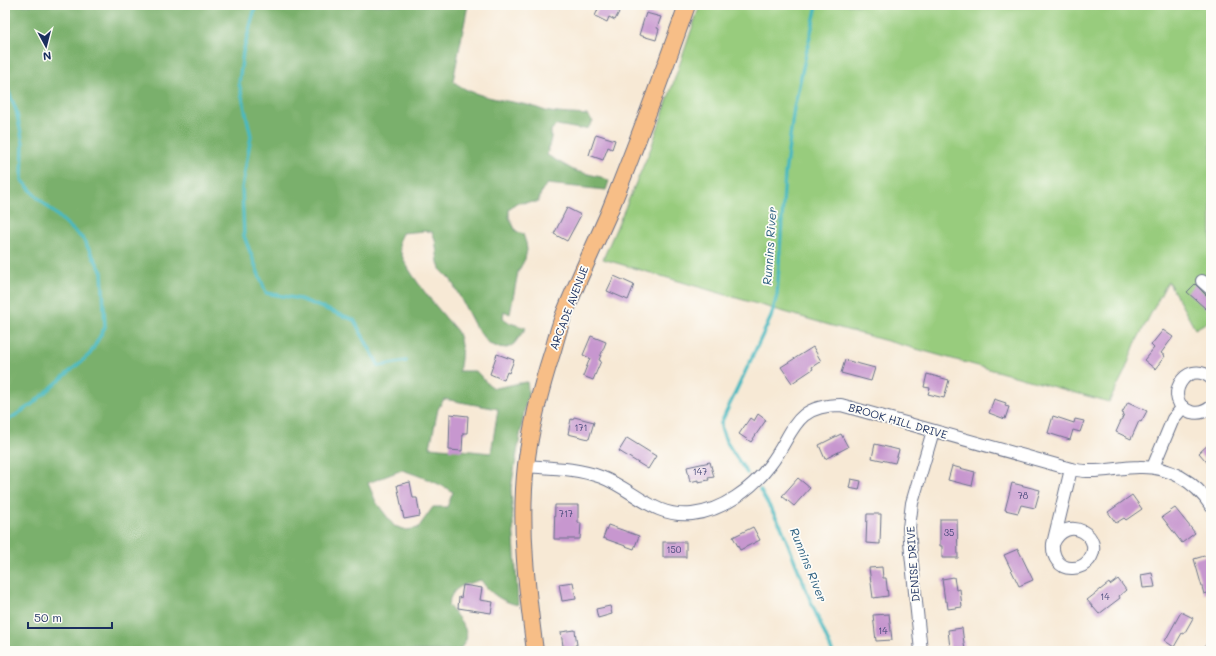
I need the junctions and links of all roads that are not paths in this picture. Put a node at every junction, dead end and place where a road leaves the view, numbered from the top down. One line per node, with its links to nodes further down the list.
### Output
1 (687, 5): 6 (main road, ARCADE AVENUE)
2 (1211, 378): 3 (street)
3 (1183, 407): 4 (street); 7 (street)
4 (1211, 407)
5 (933, 431): 6 (street, BROOK HILL DRIVE); 8 (street, BROOK HILL DRIVE); 14 (street, DENISE DRIVE)
6 (526, 466): 13 (main road, ARCADE AVENUE)
7 (1153, 467): 8 (street, BROOK HILL DRIVE); 10 (street, BROOK HILL DRIVE)
8 (1071, 469): 9 (street)
9 (1063, 502): 11 (street); 12 (street)
10 (1211, 506)
11 (1081, 530): 12 (street); 12 (street)
12 (1053, 544)
13 (535, 651)
14 (921, 651)

